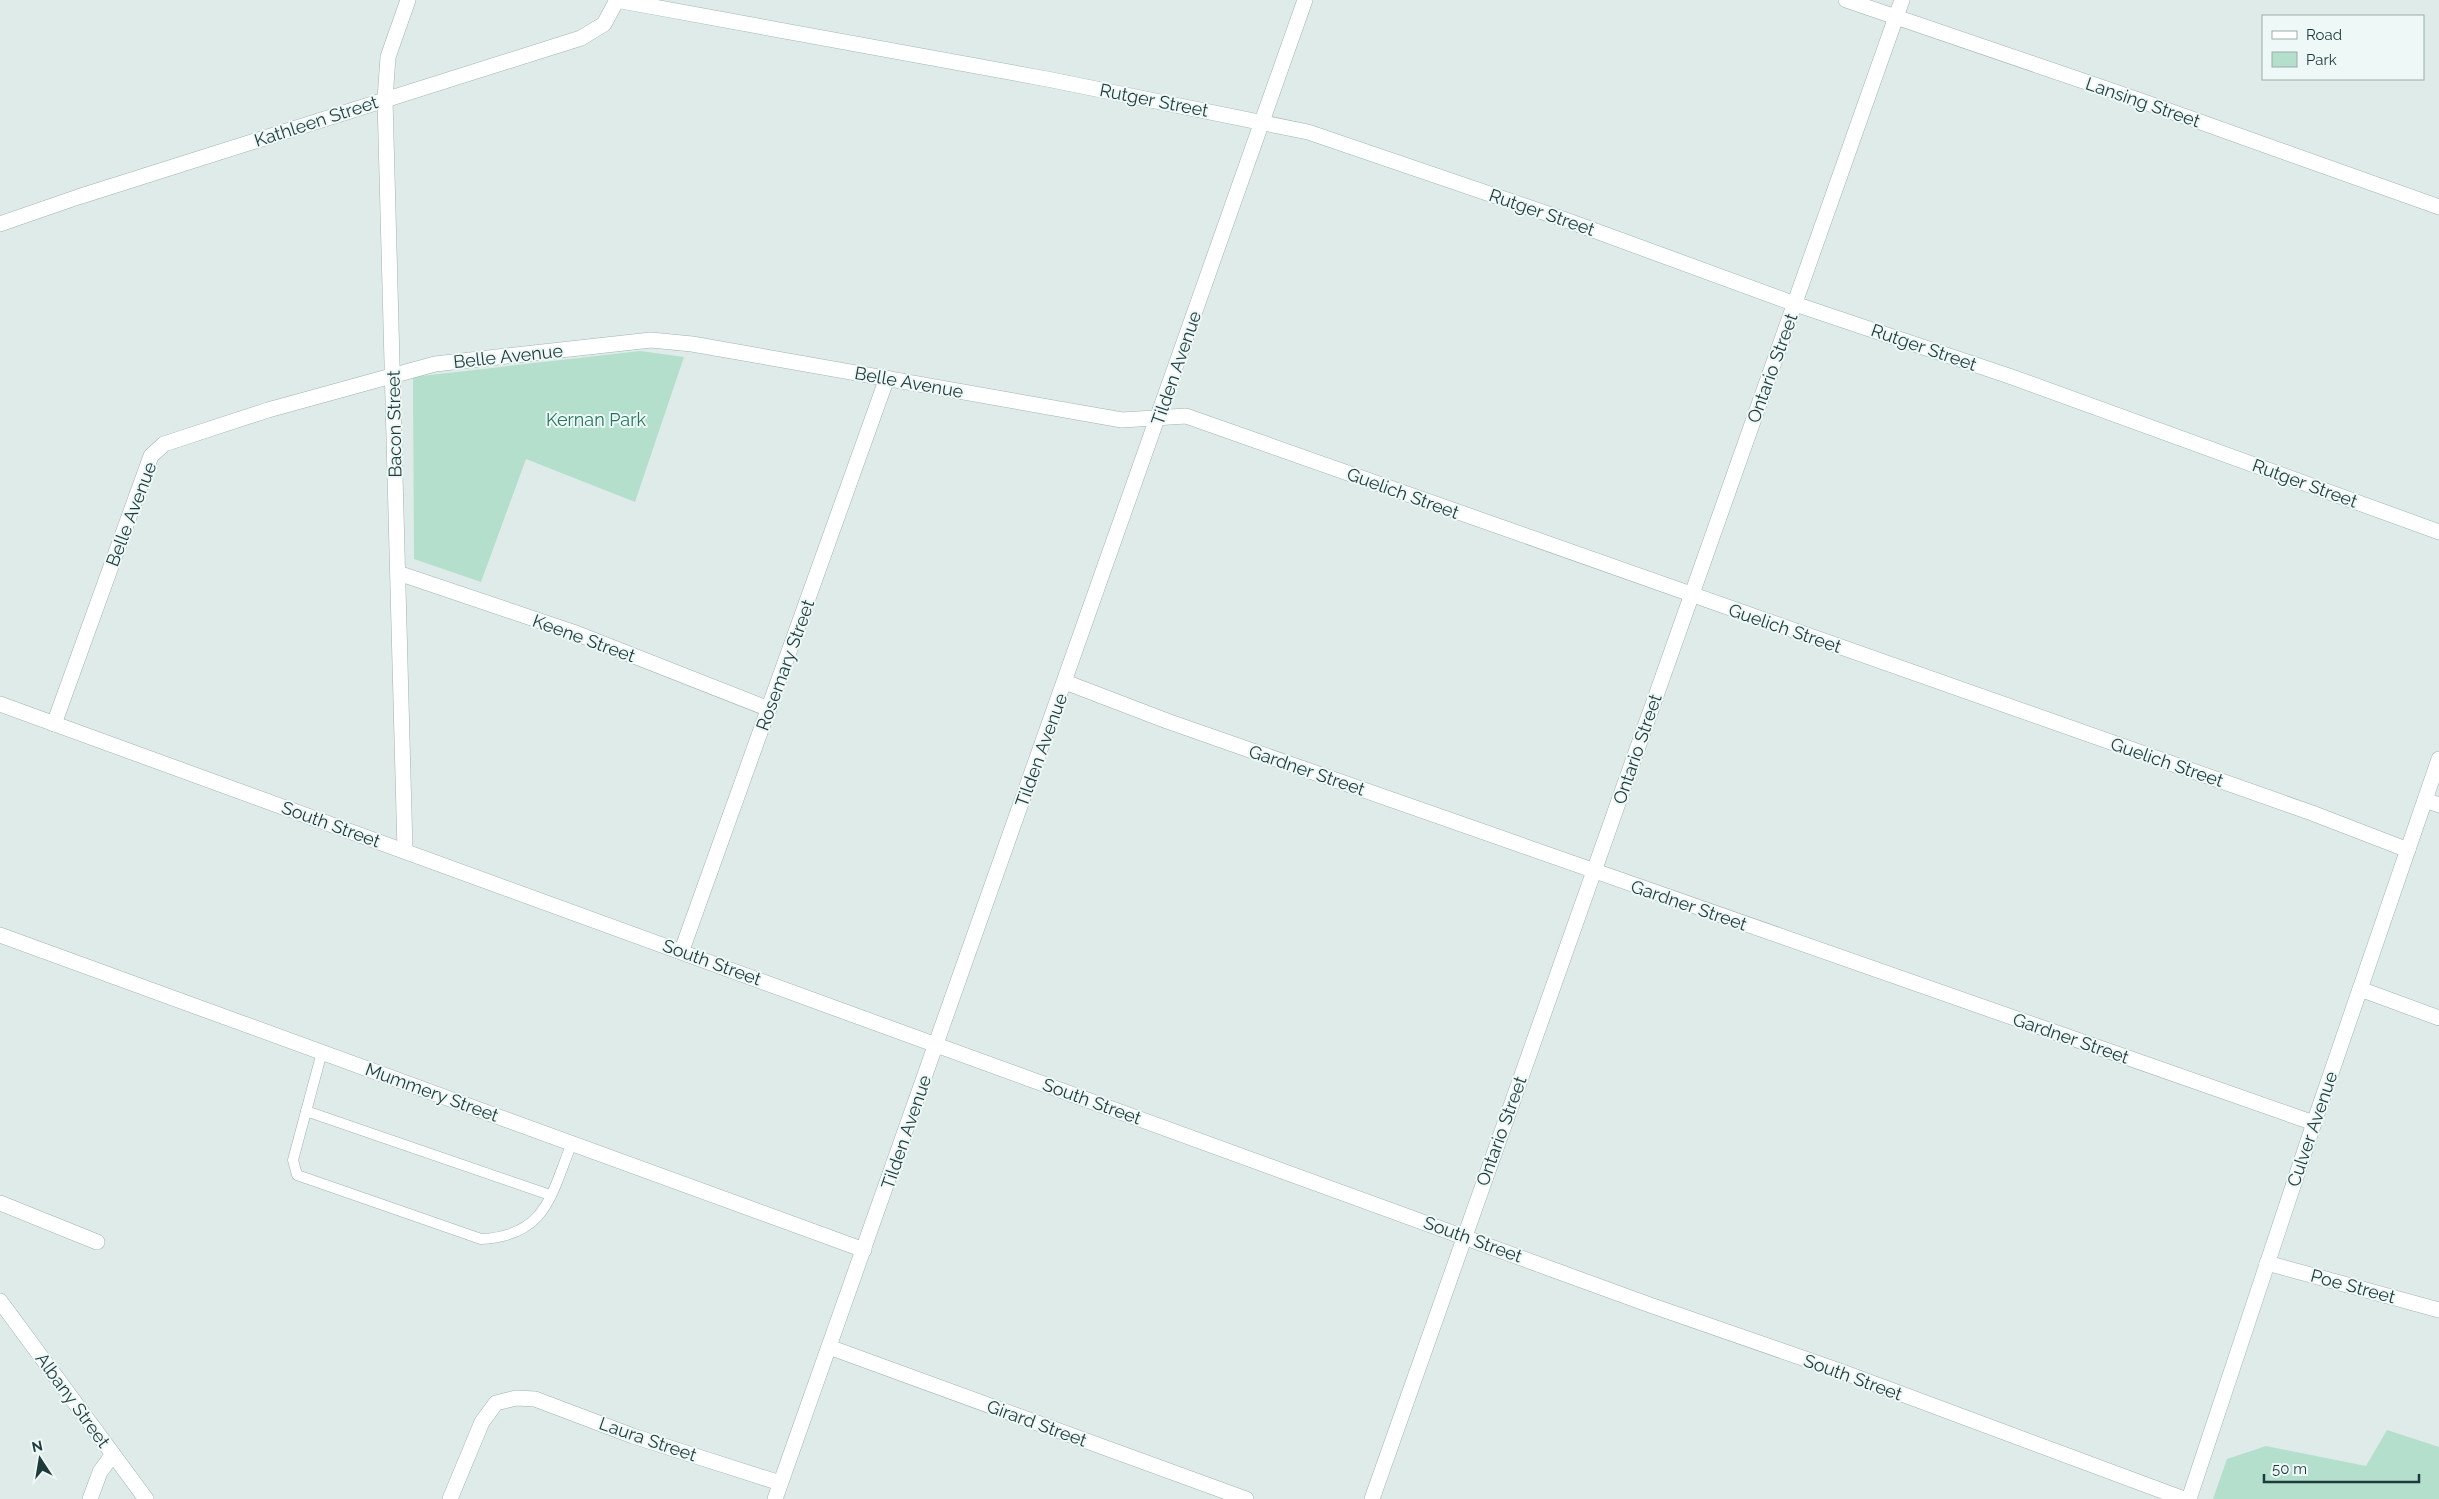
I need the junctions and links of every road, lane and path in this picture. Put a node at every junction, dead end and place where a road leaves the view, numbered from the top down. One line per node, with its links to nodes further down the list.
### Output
1 (408, 0): 7 (street, Bacon Street)
2 (616, 0): 7 (street, Kathleen Street); 8 (street, Rutger Street)
3 (1305, 0): 8 (street, Tilden Avenue)
4 (1846, 0): 6 (street, Lansing Street)
5 (1902, 0): 6 (street, Ontario Street)
6 (1896, 18): 9 (street, Lansing Street); 11 (street, Ontario Street)
7 (385, 99): 10 (street, Kathleen Street); 12 (street, Bacon Street)
8 (1261, 122): 11 (street, Rutger Street); 14 (street, Tilden Avenue)
9 (2439, 207)
10 (0, 224)
11 (1795, 304): 15 (street, Rutger Street); 17 (street, Ontario Street)
12 (393, 374): 13 (street, Belle Avenue); 16 (street, Bacon Street); 21 (street, Belle Avenue)
13 (886, 378): 14 (street, Belle Avenue); 20 (street, Rosemary Street)
14 (1159, 416): 17 (street, Guelich Street); 18 (street, Tilden Avenue)
15 (2439, 532)
16 (398, 573): 20 (street, Keene Street); 25 (street, Bacon Street)
17 (1691, 595): 24 (street, Guelich Street); 26 (street, Ontario Street)
18 (1065, 682): 26 (street, Gardner Street); 31 (street, Tilden Avenue)
19 (0, 704): 21 (street, South Street)
20 (769, 709): 28 (street, Rosemary Street)
21 (54, 724): 25 (street, South Street)
22 (2439, 759): 23 (street, Culver Avenue)
23 (2432, 803): 24 (street, Culver Avenue)
24 (2408, 850): 29 (street, Culver Avenue)
25 (405, 851): 28 (street, South Street)
26 (1594, 871): 34 (street, Gardner Street); 38 (street, Ontario Street)
27 (0, 934): 32 (street, Mummery Street)
28 (682, 950): 31 (street, South Street)
29 (2360, 989): 30 (street); 34 (street, Culver Avenue)
30 (2439, 1018)
31 (936, 1045): 38 (street, South Street); 40 (street, Tilden Avenue)
32 (322, 1052): 33 (lane); 35 (street, Mummery Street)
33 (306, 1111): 36 (lane); 36 (lane)
34 (2314, 1123): 41 (street, Culver Avenue)
35 (572, 1143): 36 (lane); 40 (street, Mummery Street)
36 (550, 1195)
37 (0, 1203): 39 (street)
38 (1464, 1236): 52 (street, Ontario Street); 53 (street, South Street)
39 (97, 1242)
40 (864, 1250): 44 (street, Tilden Avenue)
41 (2267, 1263): 43 (street, Poe Street); 54 (street, Culver Avenue)
42 (0, 1301): 45 (street, Albany Street)
43 (2439, 1310)
44 (829, 1347): 46 (street, Tilden Avenue); 51 (street, Girard Street)
45 (113, 1454): 47 (street); 48 (street, Albany Street)
46 (780, 1483): 49 (street, Laura Street); 50 (street, Tilden Avenue)
47 (90, 1499)
48 (146, 1499)
49 (450, 1499)
50 (774, 1499)
51 (1246, 1499)
52 (1372, 1499)
53 (2184, 1499)
54 (2189, 1499)

